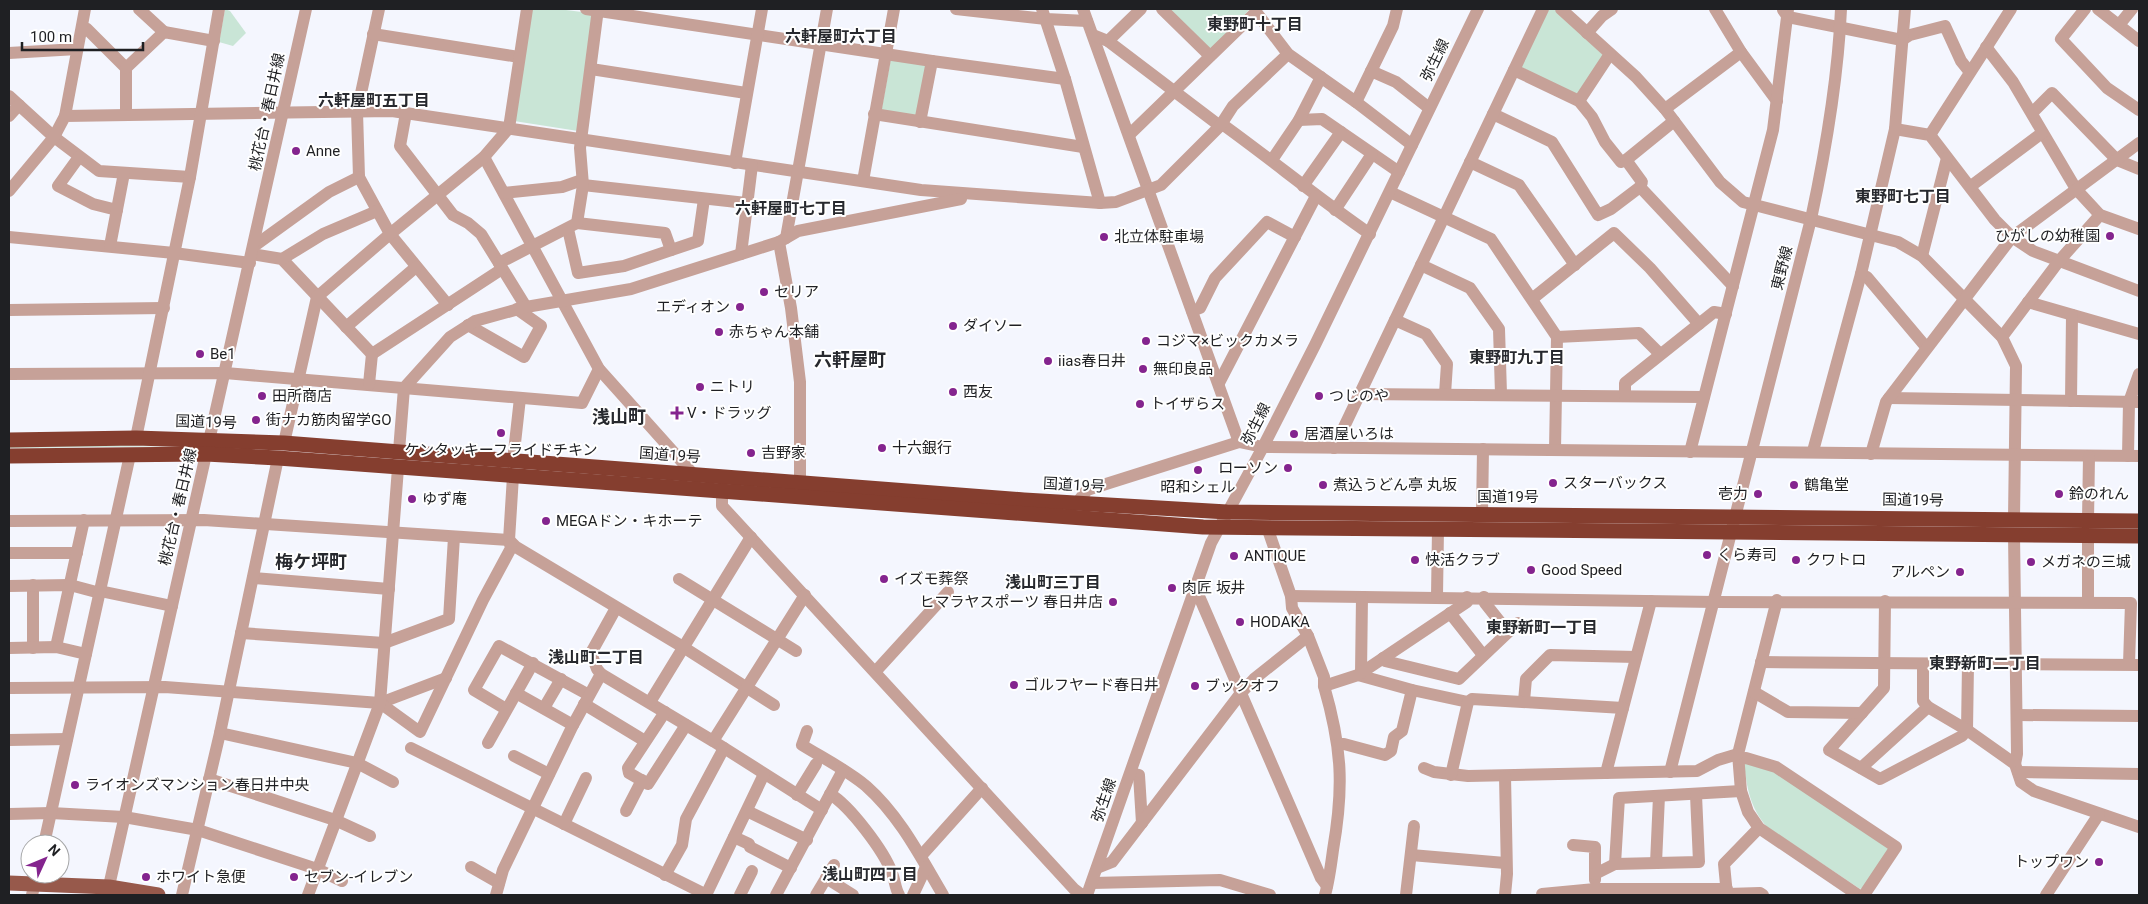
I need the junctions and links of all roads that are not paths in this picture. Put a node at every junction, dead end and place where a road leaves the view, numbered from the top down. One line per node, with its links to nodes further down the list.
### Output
1 (85, 9): 31 (street)
2 (140, 9): 33 (street)
3 (219, 9): 39 (street)
4 (306, 9): 70 (street, 桃花台・春日井線)
5 (379, 9): 34 (street)
6 (527, 9): 51 (street)
7 (594, 9): 36 (street); 54 (street)
8 (762, 9): 36 (street)
9 (828, 9): 42 (street)
10 (894, 9): 47 (street)
11 (956, 9): 28 (street)
12 (1141, 9): 40 (street)
13 (1162, 9): 50 (street)
14 (1397, 9): 55 (street)
15 (1478, 9): 67 (street, 弥生線)
16 (1543, 9): 56 (street)
17 (1561, 9): 35 (street)
18 (1612, 9): 35 (street)
19 (1715, 9): 45 (street)
20 (1841, 9): 32 (street, 東野線)
21 (1905, 9): 38 (street)
22 (2011, 9): 43 (street)
23 (2085, 9): 69 (street)
24 (2098, 9): 30 (street)
25 (2132, 9): 30 (street)
26 (1256, 10): 48 (street); 50 (street)
27 (1786, 12): 32 (street); 63 (street)
28 (1044, 14): 29 (street); 59 (street)
29 (1085, 15): 37 (street)
30 (2119, 25): 41 (street)
31 (82, 28): 44 (street); 53 (street)
32 (1840, 28): 38 (street); 133 (street, 東野線)
33 (164, 32): 39 (street); 53 (street)
34 (373, 34): 51 (street); 71 (street)
35 (1587, 34): 49 (street)
36 (757, 35): 42 (street); 61 (street)
37 (1093, 35): 40 (street); 88 (street)
38 (1902, 40): 57 (street); 85 (street)
39 (214, 41): 77 (street)
40 (1108, 41): 60 (street)
41 (2139, 41)
42 (820, 43): 47 (street); 106 (street)
43 (1986, 47): 57 (street); 72 (street)
44 (78, 50): 46 (street); 79 (street)
45 (1741, 52): 63 (street); 68 (street)
46 (9, 53)
47 (885, 54): 52 (street); 74 (street)
48 (1288, 54): 58 (street); 83 (street)
49 (1610, 54): 64 (street); 68 (street)
50 (1210, 56): 60 (street)
51 (519, 57): 84 (street)
52 (932, 61): 59 (street); 82 (street)
53 (126, 68): 76 (street)
54 (591, 69): 61 (street); 91 (street)
55 (1371, 70): 65 (street); 67 (street)
56 (1514, 70): 64 (street); 75 (street)
57 (1969, 71): 89 (street)
58 (1321, 77): 65 (street); 80 (street)
59 (1065, 79): 94 (street)
60 (1174, 92): 83 (street); 88 (street)
61 (746, 93): 103 (street)
62 (9, 96): 66 (street)
63 (1777, 100): 127 (street)
64 (1579, 101): 100 (street)
65 (1356, 102): 93 (street)
66 (18, 105): 78 (street); 90 (street)
67 (1430, 108): 93 (street, 弥生線)
68 (1665, 109): 81 (street)
69 (2139, 110)
70 (284, 112): 71 (street); 77 (street); 148 (street, 桃花台・春日井線)
71 (357, 112): 73 (street); 110 (street)
72 (2032, 112): 87 (street); 101 (street)
73 (406, 113): 84 (street); 121 (street)
74 (874, 114): 82 (street); 111 (street)
75 (1493, 114): 102 (street); 115 (street)
76 (126, 115): 77 (street); 79 (street)
77 (200, 115): 109 (street)
78 (9, 116)
79 (65, 116): 90 (street)
80 (1299, 120): 86 (street); 99 (street)
81 (1674, 121): 100 (street); 127 (street)
82 (920, 122): 94 (street)
83 (1221, 125): 99 (street); 118 (street)
84 (508, 128): 91 (street); 97 (street)
85 (1895, 129): 89 (street); 138 (street)
86 (1341, 132): 95 (street); 113 (street)
87 (2042, 132): 114 (street); 116 (street)
88 (1129, 135): 118 (street)
89 (1930, 135): 98 (street)
90 (54, 137): 96 (street); 117 (street)
91 (582, 138): 103 (street); 112 (street)
92 (2139, 143): 101 (street)
93 (1412, 145): 107 (street, 弥生線)
94 (1083, 147): 125 (street)
95 (1372, 154): 107 (street); 129 (street)
96 (79, 157): 108 (street); 128 (street)
97 (484, 157): 120 (street); 121 (street)
98 (1947, 158): 114 (street); 149 (street)
99 (1272, 160): 113 (street)
100 (1626, 160): 115 (street)
101 (2118, 160): 105 (street); 116 (street)
102 (1470, 162): 132 (street); 153 (street)
103 (735, 163): 104 (street)
104 (752, 165): 106 (street); 126 (street)
105 (2139, 169)
106 (798, 172): 111 (street); 142 (street)
107 (1399, 172): 119 (street, 弥生線)
108 (124, 173): 109 (street); 128 (street)
109 (190, 177): 146 (street)
110 (359, 177): 130 (street); 148 (street)
111 (863, 181): 122 (street)
112 (582, 183): 120 (street); 124 (street); 134 (street)
113 (1303, 186): 123 (street)
114 (1971, 186): 141 (street)
115 (1640, 187): 157 (street)
116 (2076, 189): 131 (street); 141 (street)
117 (9, 191)
118 (1148, 191): 125 (street); 168 (street)
119 (1390, 192): 132 (street); 137 (street, 弥生線)
120 (504, 193): 144 (street)
121 (438, 196): 136 (street); 154 (street)
122 (978, 196): 125 (street); 142 (street)
123 (1316, 196): 129 (street); 140 (street)
124 (704, 199): 126 (street); 145 (street)
125 (1100, 202)
126 (746, 203): 147 (street)
127 (1755, 205): 133 (street); 157 (street)
128 (118, 210): 143 (street)
129 (1335, 210): 137 (street)
130 (377, 211): 136 (street); 150 (street)
131 (2100, 215): 135 (street); 151 (street)
132 (1444, 217): 152 (street); 160 (street)
133 (1811, 219): 138 (street); 213 (street, 東野線)
134 (573, 226): 144 (street); 145 (street); 145 (street)
135 (2139, 229)
136 (390, 234): 155 (street); 159 (street)
137 (1370, 234): 206 (street, 弥生線)
138 (1870, 235): 149 (street); 156 (street)
139 (9, 237): 143 (street)
140 (1295, 237): 168 (street); 187 (street)
141 (2012, 238): 151 (street); 161 (street)
142 (783, 240): 147 (street); 225 (street)
143 (110, 246): 146 (street)
144 (533, 246): 154 (street); 162 (street)
145 (671, 250)
146 (174, 253): 148 (street); 165 (street)
147 (741, 254): 162 (street)
148 (252, 255): 150 (street); 183 (street, 桃花台・春日井線)
149 (1922, 256): 161 (street)
150 (282, 259): 159 (street)
151 (2059, 261): 158 (street); 163 (street)
152 (1421, 265): 171 (street); 192 (street)
153 (1575, 265): 160 (street); 172 (street)
154 (500, 266): 164 (street); 166 (street)
155 (416, 268): 164 (street); 174 (street)
156 (1861, 274): 178 (street); 211 (street)
157 (1733, 286): 169 (street)
158 (2139, 291)
159 (317, 297): 174 (street); 186 (street)
160 (1532, 299): 176 (street)
161 (1964, 299): 177 (street); 178 (street)
162 (562, 301): 166 (street); 181 (street)
163 (2028, 302): 170 (street); 177 (street)
164 (448, 305): 179 (street)
165 (164, 308): 167 (street); 182 (street)
166 (521, 308): 173 (street); 173 (street)
167 (9, 310)
168 (1192, 311): 187 (street)
169 (1726, 314): 172 (street); 195 (street)
170 (2072, 315): 175 (street); 199 (street)
171 (1395, 320): 190 (street); 191 (street)
172 (1700, 324): 180 (street)
173 (468, 326): 189 (street)
174 (346, 327): 179 (street)
175 (2139, 334)
176 (1557, 337): 180 (street); 193 (street)
177 (2002, 337): 198 (street)
178 (1926, 347): 197 (street)
179 (372, 354): 188 (street)
180 (1660, 354): 194 (street)
181 (599, 368): 196 (street); 224 (street)
182 (150, 372): 183 (street); 184 (street); 201 (street)
183 (225, 373): 186 (street); 202 (street, 桃花台・春日井線)
184 (9, 374)
185 (2139, 374): 200 (street)
186 (298, 379): 188 (street); 205 (street)
187 (1219, 383): 204 (street)
188 (369, 384): 189 (street)
189 (404, 388): 196 (street); 210 (street)
190 (1360, 394): 191 (street); 207 (street)
191 (1445, 394): 192 (street)
192 (1501, 394): 193 (street)
193 (1556, 395): 194 (street); 209 (street)
194 (1625, 396): 195 (street)
195 (1704, 397): 212 (street)
196 (520, 398): 223 (street)
197 (1889, 398): 198 (street); 216 (street)
198 (2016, 400): 199 (street); 217 (street)
199 (2071, 400): 200 (street)
200 (2134, 402): 220 (street)
201 (136, 438): 202 (highway, 国道19号); 203 (highway, 国道19号)
202 (210, 439): 205 (highway, 国道19号); 215 (street, 桃花台・春日井線)
203 (9, 440)
204 (1239, 442): 206 (street); 227 (street)
205 (284, 443): 210 (highway, 国道19号)
206 (1263, 447): 207 (street); 228 (street, 弥生線)
207 (1334, 448): 208 (street)
208 (1483, 449): 209 (street); 229 (street)
209 (1555, 450): 212 (street)
210 (399, 451): 223 (highway, 国道19号)
211 (1813, 451): 213 (street); 216 (street)
212 (1690, 452): 213 (street)
213 (1752, 452): 230 (street, 東野線)
214 (130, 454): 215 (highway, 国道19号); 218 (highway, 国道19号); 234 (street)
215 (206, 454): 221 (highway, 国道19号); 235 (street, 桃花台・春日井線)
216 (1871, 454): 217 (street)
217 (2015, 455): 219 (street); 231 (street)
218 (9, 456)
219 (2090, 456): 220 (street); 240 (street)
220 (2134, 456)
221 (278, 458): 222 (highway, 国道19号); 237 (street)
222 (398, 468): 223 (highway, 国道19号); 243 (street)
223 (513, 468): 224 (highway, 国道19号); 226 (highway, 国道19号); 248 (street)
224 (693, 474): 225 (highway, 国道19号)
225 (800, 482): 227 (highway, 国道19号)
226 (722, 492): 238 (highway, 国道19号); 247 (street)
227 (1077, 503): 228 (highway, 国道19号)
228 (1227, 512): 229 (highway, 国道19号); 238 (street, 弥生線)
229 (1482, 515): 230 (highway, 国道19号)
230 (1736, 515): 231 (highway, 国道19号); 242 (street, 東野線)
231 (2014, 519): 240 (highway, 国道19号)
232 (9, 520): 233 (street)
233 (84, 520): 234 (street); 250 (street)
234 (116, 520): 235 (street); 258 (street)
235 (192, 520): 237 (street); 273 (street, 桃花台・春日井線)
236 (2139, 521): 240 (highway, 国道19号)
237 (264, 523): 243 (street); 251 (street)
238 (1219, 527): 239 (highway, 国道19号); 256 (street, 弥生線)
239 (1267, 527): 241 (highway, 国道19号); 261 (street)
240 (2088, 528): 244 (highway, 国道19号); 245 (highway, 国道19号); 272 (street)
241 (1438, 529): 242 (highway, 国道19号); 262 (street)
242 (1732, 531): 244 (highway, 国道19号); 270 (street, 東野線)
243 (394, 533): 246 (street); 257 (street)
244 (2014, 535): 271 (street)
245 (2139, 536)
246 (454, 537): 248 (street); 279 (street)
247 (751, 537): 260 (street); 266 (street)
248 (509, 540): 274 (street); 299 (street)
249 (9, 553): 250 (street)
250 (77, 553): 254 (street)
251 (253, 578): 257 (street); 276 (street)
252 (679, 579): 266 (street)
253 (33, 585): 254 (street); 255 (street); 283 (street)
254 (70, 585): 258 (street); 280 (street)
255 (9, 586)
256 (1195, 587): 310 (street); 345 (street, 弥生線)
257 (389, 589): 279 (street)
258 (100, 592): 273 (street); 285 (street)
259 (948, 592): 296 (street)
260 (804, 595): 278 (street); 296 (street)
261 (1292, 596): 263 (street); 277 (street)
262 (1438, 596): 263 (street); 264 (street)
263 (1362, 597): 298 (street)
264 (1467, 597): 265 (street); 275 (street)
265 (1484, 597): 268 (street); 286 (street)
266 (712, 600): 278 (street); 281 (street)
267 (1777, 600): 269 (street); 270 (street); 289 (street)
268 (1651, 601): 270 (street); 287 (street)
269 (1885, 601): 271 (street); 291 (street)
270 (1715, 602): 346 (street, 東野線)
271 (2014, 602): 272 (street); 294 (street)
272 (2088, 602): 295 (street)
273 (172, 606): 302 (street, 桃花台・春日井線)
274 (616, 608): 281 (street); 297 (street)
275 (1450, 614): 286 (street); 288 (street)
276 (241, 633): 279 (street); 307 (street)
277 (1308, 636): 301 (street); 310 (street)
278 (776, 639): 284 (street); 303 (street)
279 (384, 643): 315 (street)
280 (56, 647): 283 (street); 285 (street)
281 (683, 647): 303 (street); 313 (street)
282 (9, 648): 283 (street)
283 (33, 648)
284 (796, 651)
285 (86, 654): 305 (street)
286 (1483, 655): 288 (street)
287 (1636, 657): 312 (street); 319 (street)
288 (1382, 658): 298 (street)
289 (1761, 662): 291 (street); 308 (street)
290 (533, 663): 300 (street); 309 (street); 320 (street)
291 (1884, 663): 292 (street); 322 (street)
292 (1923, 664): 293 (street); 317 (street)
293 (1968, 664): 294 (street); 327 (street)
294 (2016, 664): 295 (street); 323 (street)
295 (2134, 664)
296 (876, 671): 357 (street)
297 (601, 674): 311 (street); 313 (street)
298 (1360, 674): 301 (street); 306 (street)
299 (446, 678): 315 (street); 315 (street)
300 (561, 679): 311 (street); 318 (street)
301 (1324, 686): 334 (street)
302 (154, 687): 305 (street); 307 (street); 370 (street, 桃花台・春日井線)
303 (746, 687): 316 (street); 335 (street)
304 (9, 688): 305 (street)
305 (78, 688): 331 (street)
306 (1412, 690): 314 (street); 334 (street)
307 (228, 692): 315 (street); 329 (street)
308 (1754, 692): 322 (street); 338 (street)
309 (516, 693): 318 (street); 320 (street)
310 (1241, 693): 373 (street); 403 (street)
311 (586, 700): 325 (street); 332 (street)
312 (1524, 701): 314 (street); 319 (street)
313 (650, 702): 321 (street)
314 (1468, 702): 351 (street)
315 (380, 703): 339 (street)
316 (774, 705)
317 (1928, 707): 327 (street); 342 (street)
318 (544, 708): 325 (street)
319 (1623, 708): 347 (street)
320 (506, 709): 333 (street)
321 (665, 712): 326 (street); 332 (street)
322 (1862, 713): 342 (street)
323 (2017, 715): 324 (street); 343 (street)
324 (2139, 716)
325 (573, 725): 348 (street)
326 (686, 725): 335 (street); 355 (street)
327 (1967, 730): 342 (street); 343 (street)
328 (807, 731): 344 (street)
329 (220, 733): 339 (street); 354 (street)
330 (9, 740): 331 (street)
331 (67, 740): 367 (street)
332 (645, 741): 355 (street)
333 (488, 743)
334 (1341, 744): 403 (street)
335 (719, 745): 349 (street); 395 (street)
336 (411, 748): 363 (street)
337 (514, 756): 348 (street)
338 (1738, 756): 346 (street); 358 (street); 424 (street)
339 (357, 763): 356 (street); 371 (street)
340 (816, 764): 360 (street)
341 (1424, 768): 351 (street)
342 (1861, 768)
343 (2016, 768): 350 (street); 369 (street)
344 (843, 770): 359 (street); 384 (street)
345 (1131, 772): 373 (street); 391 (street, 弥生線)
346 (1670, 772): 347 (street)
347 (1606, 773): 352 (street)
348 (550, 774): 363 (street)
349 (764, 774): 360 (street); 366 (street)
350 (2139, 774)
351 (1451, 775): 352 (street)
352 (1505, 776): 385 (street)
353 (586, 778): 372 (street)
354 (209, 779): 371 (street); 377 (street)
355 (642, 780): 365 (street)
356 (394, 782)
357 (982, 788): 384 (street); 417 (street)
358 (1741, 791): 361 (street); 375 (street)
359 (830, 794): 364 (street); 414 (street)
360 (797, 795): 364 (street)
361 (1696, 795): 362 (street); 386 (street)
362 (1659, 796): 386 (street); 387 (street)
363 (533, 808): 372 (street); 400 (street)
364 (822, 810): 381 (street)
365 (626, 811)
366 (747, 811): 380 (street); 381 (street)
367 (51, 812): 368 (street); 370 (street); 378 (street)
368 (9, 814)
369 (2099, 814): 376 (street); 425 (street)
370 (124, 817): 377 (street); 401 (street, 桃花台・春日井線)
371 (335, 820): 379 (street); 392 (street)
372 (564, 824): 395 (street)
373 (1142, 824): 391 (street)
374 (1414, 826): 383 (street)
375 (1759, 828): 404 (street); 423 (street)
376 (2139, 828)
377 (198, 830): 392 (street); 407 (street)
378 (46, 834)
379 (370, 836)
380 (734, 837): 390 (street); 409 (street)
381 (806, 840): 390 (street)
382 (1573, 845): 394 (street)
383 (1411, 855): 385 (street); 420 (street)
384 (923, 861): 415 (street); 416 (street)
385 (1505, 863): 421 (street)
386 (1656, 863): 387 (street)
387 (1615, 864): 394 (street)
388 (834, 865): 396 (street)
389 (472, 867): 400 (street)
390 (791, 868): 411 (street)
391 (1097, 868): 398 (street, 弥生線)
392 (317, 869): 397 (street); 408 (street)
393 (752, 871): 410 (street)
394 (1595, 874): 402 (street)
395 (665, 875): 409 (street)
396 (826, 878): 412 (street); 413 (street)
397 (342, 881)
398 (1092, 882): 418 (street, 弥生線); 419 (street)
399 (34, 884): 401 (main road)
400 (498, 889)
401 (108, 891): 406 (main road)
402 (1595, 892): 404 (street); 405 (street)
403 (1327, 893)
404 (1727, 893): 422 (street)
405 (1542, 894)
406 (158, 895)
407 (182, 895)
408 (308, 895)
409 (706, 895)
410 (740, 895)
411 (776, 895)
412 (816, 895)
413 (853, 895)
414 (899, 895)
415 (913, 895)
416 (943, 895)
417 (1082, 895)
418 (1087, 895)
419 (1270, 895)
420 (1406, 895)
421 (1505, 895)
422 (1763, 895)
423 (1858, 895)
424 (1864, 895)
425 (2046, 895)

